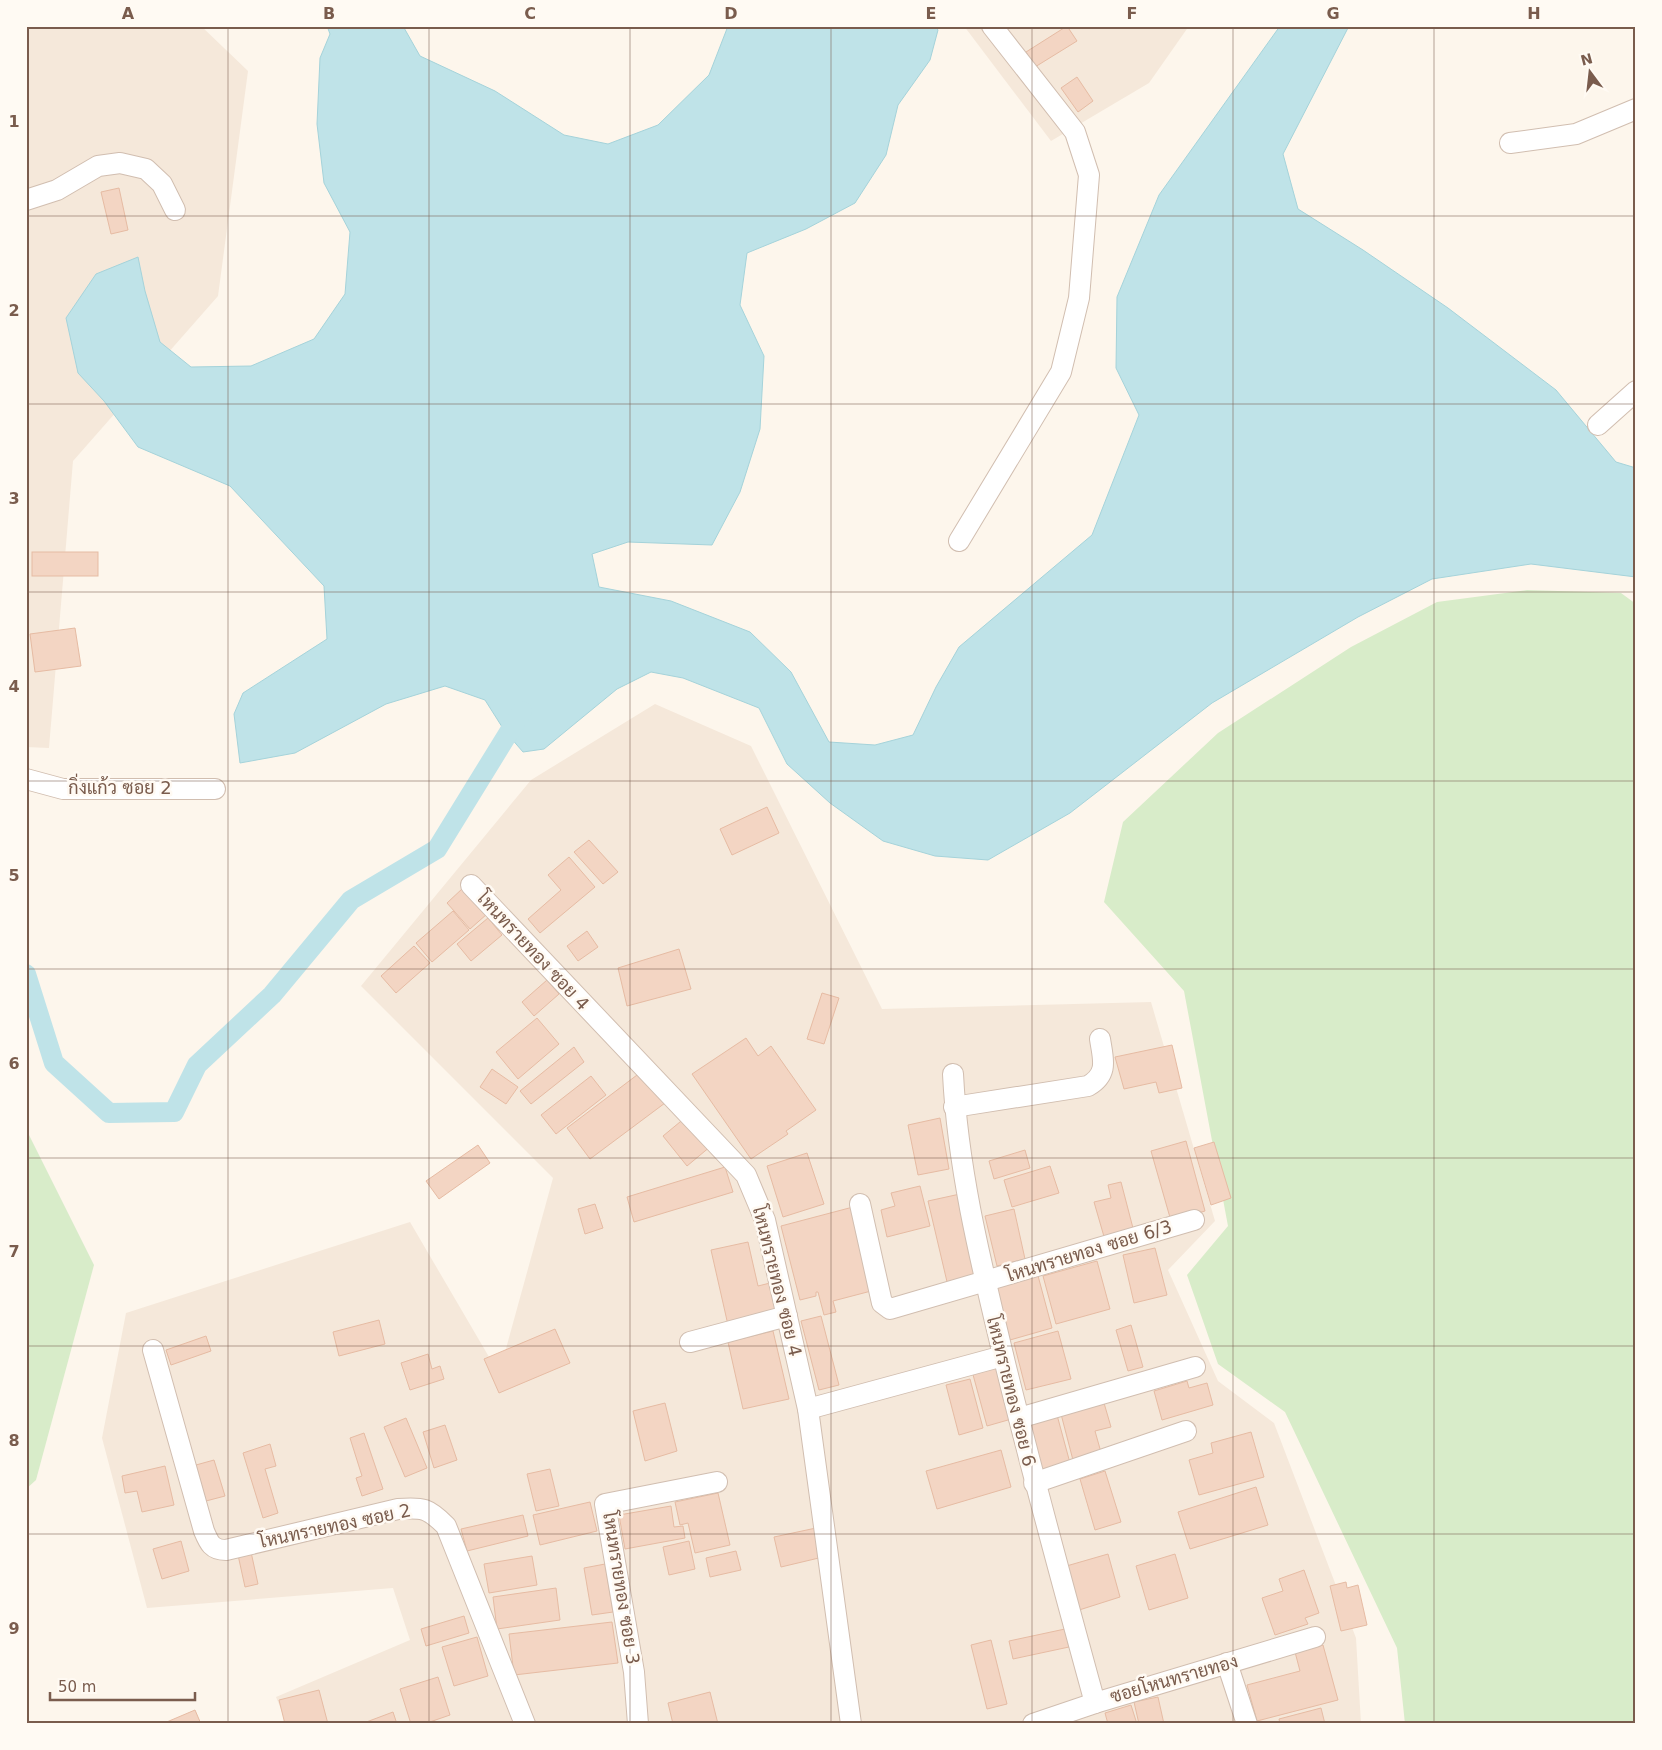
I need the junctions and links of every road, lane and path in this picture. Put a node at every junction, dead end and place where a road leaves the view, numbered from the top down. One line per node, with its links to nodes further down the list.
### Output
1 (992, 26): 8 (street)
2 (1636, 109): 3 (street)
3 (1510, 143)
4 (26, 200): 5 (street)
5 (175, 210)
6 (1636, 391): 7 (street)
7 (1598, 425)
8 (960, 541)
9 (26, 779): 10 (street, กิ่งแก้ว ซอย 2)
10 (215, 789)
11 (471, 885): 18 (street, โหนทรายทอง ซอย 4)
12 (1100, 1039): 14 (street)
13 (952, 1074): 14 (street, โหนทรายทอง ซอย 6)
14 (954, 1107): 17 (street, โหนทรายทอง ซอย 6)
15 (860, 1204): 17 (street, โหนทรายทอง ซอย 6/3)
16 (1194, 1220): 17 (street, โหนทรายทอง ซอย 6/3)
17 (984, 1282): 21 (street, โหนทรายทอง ซอย 6)
18 (787, 1316): 19 (street); 23 (street, โหนทรายทอง ซอย 4)
19 (690, 1342)
20 (153, 1350): 31 (street, โหนทรายทอง ซอย 2)
21 (1004, 1356): 23 (street); 24 (street, โหนทรายทอง ซอย 6)
22 (1195, 1367): 24 (street)
23 (808, 1409): 33 (street, โหนทรายทอง ซอย 4)
24 (1019, 1418): 27 (street, โหนทรายทอง ซอย 6)
25 (1186, 1431): 27 (street)
26 (717, 1482): 32 (street, โหนทรายทอง ซอย 3)
27 (1034, 1483): 30 (street, โหนทรายทอง ซอย 6)
28 (1315, 1637): 29 (street, ซอยโหนทรายทอง)
29 (1228, 1663): 30 (street, ซอยโหนทรายทอง); 35 (street)
30 (1095, 1702): 34 (street, ซอยโหนทรายทอง)
31 (525, 1724)
32 (638, 1724)
33 (851, 1724)
34 (1033, 1724)
35 (1246, 1724)

